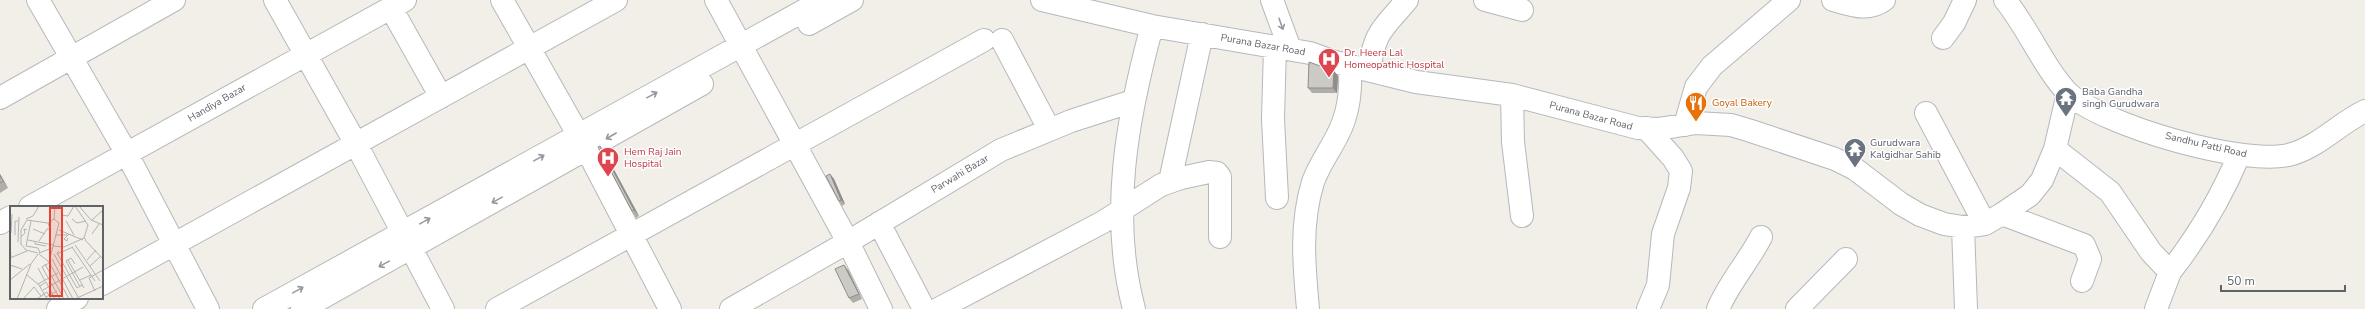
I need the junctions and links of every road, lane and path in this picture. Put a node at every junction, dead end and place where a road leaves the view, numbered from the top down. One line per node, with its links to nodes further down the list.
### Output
1 (38, 0): 27 (street)
2 (174, 0): 27 (street)
3 (275, 0): 26 (street)
4 (502, 0): 23 (street)
5 (616, 0): 23 (street)
6 (716, 0): 25 (street)
7 (823, 0): 25 (street)
8 (852, 0): 25 (street)
9 (1042, 0): 20 (street, Purana Bazar Road)
10 (1272, 0): 24 (street, one-way to 24)
11 (1407, 0): 28 (street)
12 (1485, 0): 19 (street)
13 (1789, 0): 36 (street)
14 (1833, 0): 15 (street)
15 (1884, 0)
16 (1965, 0): 22 (street)
17 (2010, 2): 29 (street)
18 (398, 4): 26 (street, Handiya Bazar); 31 (street)
19 (1522, 10)
20 (1152, 26): 21 (street, Purana Bazar Road); 33 (street)
21 (1202, 34): 24 (street, Purana Bazar Road); 45 (street)
22 (1943, 38)
23 (529, 48): 31 (street); 39 (street)
24 (1282, 48): 28 (street, Purana Bazar Road); 46 (street)
25 (744, 52): 39 (street); 41 (street)
26 (305, 53): 40 (street); 43 (street, Handiya Bazar)
27 (72, 59): 32 (street); 43 (street)
28 (1360, 68): 30 (street, Purana Bazar Road); 78 (street)
29 (2068, 92): 42 (street, Purana Bazar Road); 44 (street, Sandhu Patti Road)
30 (1512, 95): 37 (street, Purana Bazar Road); 49 (street)
31 (441, 96): 40 (street)
32 (0, 98)
33 (1133, 101): 38 (street, Parwahi Bazar); 48 (street)
34 (2365, 111): 44 (street, Sandhu Patti Road)
35 (1926, 113): 51 (street)
36 (1685, 125): 37 (street, Purana Bazar Road); 54 (street, Purana Bazar Road)
37 (1646, 128): 79 (street)
38 (1049, 129): 41 (street); 53 (street, Parwahi Bazar)
39 (583, 143): 55 (street); 58 (street)
40 (356, 144): 58 (street); 60 (street)
41 (793, 145): 55 (street); 59 (street)
42 (2055, 149): 51 (street, Purana Bazar Road); 62 (street)
43 (127, 154): 47 (street, Handiya Bazar); 60 (street)
44 (2239, 155): 62 (street)
45 (1170, 181): 48 (street); 56 (street)
46 (1277, 198)
47 (32, 206)
48 (1123, 210): 76 (street); 77 (street)
49 (1522, 216)
50 (10, 218): 52 (street)
51 (1994, 219): 54 (street, Purana Bazar Road); 63 (street)
52 (0, 223)
53 (879, 223): 59 (street, Parwahi Bazar); 75 (street)
54 (1963, 227): 82 (street)
55 (630, 234): 71 (street); 72 (street)
56 (1220, 237)
57 (1761, 237): 80 (street)
58 (407, 241): 68 (street, one-way to 58); 69 (street, one-way to 69); 70 (street)
59 (848, 242): 73 (street, Parwahi Bazar); 74 (street)
60 (173, 244): 64 (street); 67 (street)
61 (1846, 259): 81 (street)
62 (2170, 272): 83 (street)
63 (2082, 280)
64 (103, 283)
65 (75, 299): 66 (street)
66 (58, 309)
67 (208, 309)
68 (264, 309)
69 (302, 309)
70 (443, 309)
71 (497, 309)
72 (670, 309)
73 (731, 309)
74 (881, 309)
75 (924, 309)
76 (938, 309)
77 (1134, 309)
78 (1308, 309)
79 (1648, 309)
80 (1718, 309)
81 (1797, 309)
82 (1966, 309)
83 (2156, 309)

